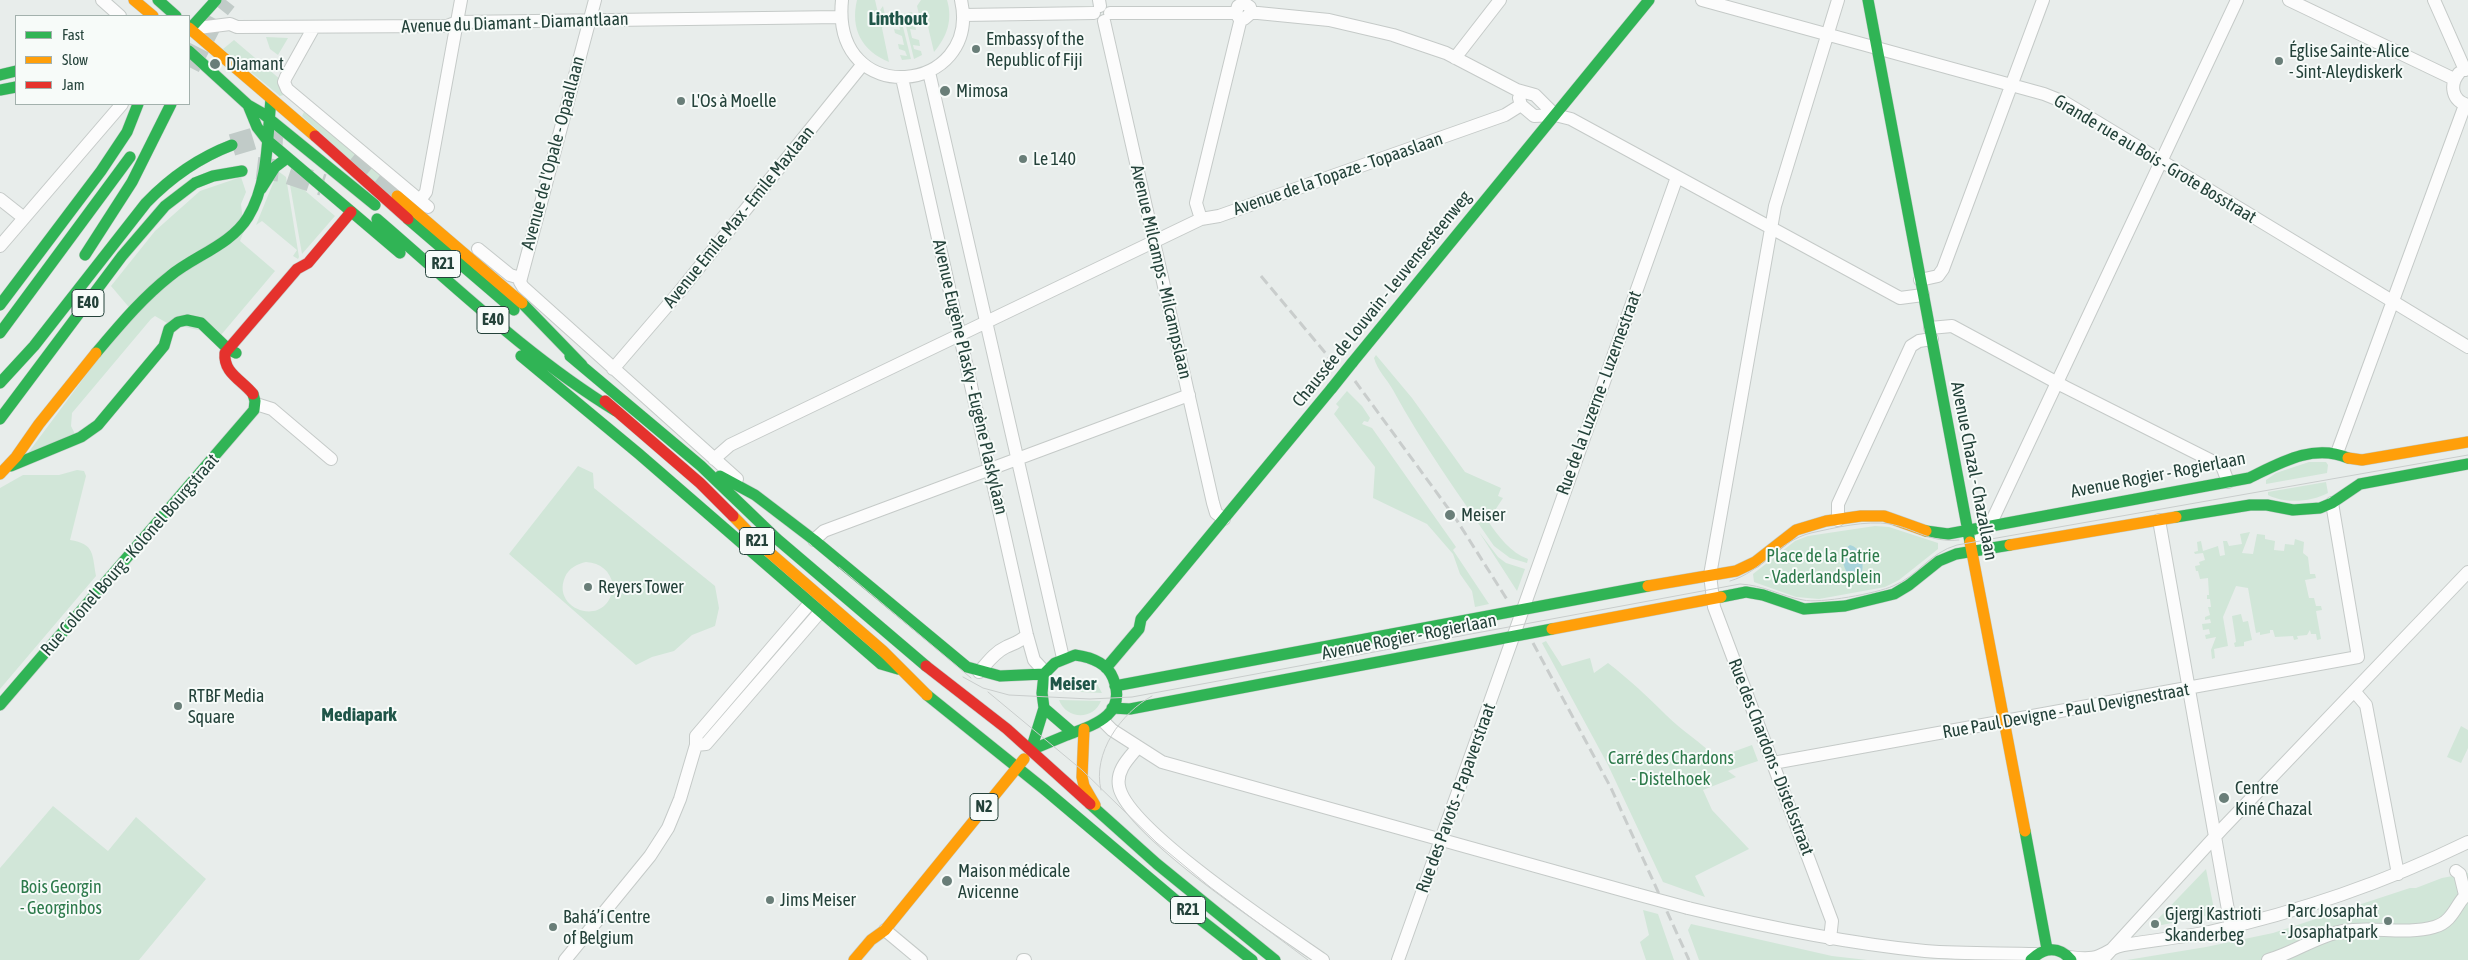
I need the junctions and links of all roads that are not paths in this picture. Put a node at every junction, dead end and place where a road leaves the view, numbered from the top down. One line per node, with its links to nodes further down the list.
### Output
1 (102, 0): 20 (street)
2 (134, 0): 21 (main road)
3 (216, 0): 28 (main road)
4 (461, 0): 26 (street)
5 (595, 0): 25 (street, Avenue de l'Opale - Opaallaan)
6 (842, 0): 24 (street)
7 (961, 0): 23 (street)
8 (1500, 0): 34 (street)
9 (1649, 0): 54 (main road, Chaussée de Louvain - Leuvensesteenweg)
10 (1702, 0): 31 (street, Grande rue au Bois - Grote Bosstraat)
11 (1838, 0): 31 (street, Rue des Chardons - Distelsstraat)
12 (1868, 0): 32 (main road, Avenue Chazal - Chazallaan)
13 (2043, 0): 43 (street)
14 (2236, 0): 60 (street)
15 (2288, 0): 41 (street)
16 (2434, 0): 36 (street)
17 (160, 1): 22 (main road)
18 (1244, 10): 19 (street); 34 (street); 70 (street)
19 (1101, 11): 23 (street); 72 (street, Avenue Milcamps - Milcampslaan)
20 (119, 15)
21 (152, 15)
22 (175, 15)
23 (963, 15): 38 (street)
24 (841, 18): 25 (street, Avenue du Diamant - Diamantlaan); 35 (street)
25 (590, 20): 26 (street, Avenue du Diamant - Diamantlaan); 75 (street, Avenue de l'Opale - Opaallaan)
26 (457, 22): 27 (street, Avenue du Diamant - Diamantlaan); 66 (street)
27 (314, 27): 29 (street, Avenue du Diamant - Diamantlaan); 66 (street)
28 (190, 28)
29 (190, 29)
30 (190, 30): 46 (main road, R21)
31 (1827, 35): 32 (street, Grande rue au Bois - Grote Bosstraat); 71 (street, Rue des Chardons - Distelsstraat)
32 (1877, 49): 43 (street, Grande rue au Bois - Grote Bosstraat); 76 (main road, Avenue Chazal - Chazallaan)
33 (190, 52): 51 (main road, R21)
34 (1455, 58): 45 (street)
35 (863, 64): 40 (street); 89 (street, Avenue Emile Max - Emile Maxlaan)
36 (2466, 70): 41 (street)
37 (15, 71): 39 (main road)
38 (929, 72): 40 (street); 81 (street, Avenue Eugène Plasky - Eugène Plaskylaan)
39 (0, 75)
40 (902, 78): 83 (street, Avenue Eugène Plasky - Eugène Plaskylaan)
41 (2454, 79): 53 (street)
42 (15, 86): 44 (main road)
43 (2011, 86): 60 (street, Grande rue au Bois - Grote Bosstraat); 76 (street)
44 (0, 90)
45 (1517, 90): 52 (street); 54 (street)
46 (271, 99): 55 (main road); 88 (main road, R21)
47 (121, 105): 68 (street)
48 (138, 105): 80 (main road)
49 (158, 105): 82 (main road)
50 (171, 105): 74 (main road, E40)
51 (248, 105): 55 (main road, R21); 57 (main road)
52 (1521, 105): 54 (street); 70 (street, Avenue de la Topaze - Topaaslaan)
53 (2466, 105): 79 (street)
54 (1555, 115): 62 (street); 110 (main road, Chaussée de Louvain - Leuvensesteenweg, bridge)
55 (268, 118): 57 (main road); 95 (main road, R21)
56 (116, 122): 77 (main road)
57 (267, 140): 59 (main road); 63 (main road)
58 (232, 144): 92 (main road, E40)
59 (287, 158): 63 (main road); 67 (main road)
60 (2161, 161): 79 (street, Grande rue au Bois - Grote Bosstraat); 91 (street)
61 (242, 171): 96 (main road, E40)
62 (1677, 177): 71 (street); 121 (street, Rue de la Luzerne - Luzernestraat)
63 (260, 190): 103 (main road)
64 (397, 196): 88 (main road, E40)
65 (0, 199): 68 (street)
66 (420, 200): 75 (street)
67 (351, 212): 86 (main road); 120 (main road)
68 (24, 218): 73 (street)
69 (377, 219): 95 (main road, E40)
70 (1201, 219): 72 (street, Avenue de la Topaze - Topaaslaan)
71 (1770, 227): 78 (street); 117 (street, Rue des Chardons - Distelsstraat)
72 (1154, 242): 81 (street, Avenue de la Topaze - Topaaslaan); 93 (street, Avenue Milcamps - Milcampslaan)
73 (0, 246)
74 (76, 267)
75 (518, 280): 89 (street)
76 (1920, 280): 78 (main road, Avenue Chazal - Chazallaan)
77 (0, 286)
78 (1923, 295): 84 (main road, Avenue Chazal - Chazallaan)
79 (2392, 301): 85 (street, Grande rue au Bois - Grote Bosstraat); 98 (street)
80 (0, 305)
81 (987, 321): 83 (street, Avenue de la Topaze - Topaaslaan); 99 (street, Avenue Eugène Plasky - Eugène Plaskylaan)
82 (0, 333)
83 (960, 334): 101 (street, Avenue de la Topaze - Topaaslaan); 105 (street, Avenue Eugène Plasky - Eugène Plaskylaan)
84 (1931, 334): 91 (street); 111 (street); 114 (main road, Avenue Chazal - Chazallaan)
85 (2468, 347)
86 (232, 351): 94 (main road); 103 (main road)
87 (12, 352): 90 (main road)
88 (582, 365): 104 (main road, R21)
89 (613, 369): 101 (street)
90 (0, 370)
91 (2056, 382): 107 (street); 113 (street)
92 (0, 383)
93 (1189, 395): 99 (street); 110 (street, Avenue Milcamps - Milcampslaan)
94 (256, 404): 100 (street); 132 (main road, Rue Colonel Bourg - Kolonel Bourgstraat)
95 (616, 412): 127 (main road, R21)
96 (0, 420)
97 (2468, 442): 98 (main road, Avenue Rogier - Rogierlaan)
98 (2337, 454): 107 (main road, Avenue Rogier - Rogierlaan)
99 (1018, 458): 105 (street); 124 (street, Avenue Eugène Plasky - Eugène Plaskylaan)
100 (331, 459)
101 (714, 459): 108 (street)
102 (2468, 464): 109 (main road)
103 (11, 466): 106 (main road)
104 (701, 466): 108 (main road); 139 (main road, R21)
105 (991, 468): 115 (street); 123 (street, Avenue Eugène Plasky - Eugène Plaskylaan)
106 (0, 474)
107 (2228, 482): 113 (main road, Avenue Rogier - Rogierlaan)
108 (755, 494): 115 (main road)
109 (2332, 503): 112 (main road); 130 (street, Rue Paul Devigne - Paul Devignestraat)
110 (1224, 519): 125 (main road, Chaussée de Louvain - Leuvensesteenweg)
111 (1838, 520): 114 (main road); 117 (main road)
112 (2159, 520): 116 (main road); 130 (street)
113 (1990, 525): 114 (main road, Avenue Rogier - Rogierlaan); 116 (street)
114 (1968, 530): 116 (main road, Avenue Chazal - Chazallaan)
115 (814, 540): 126 (main road)
116 (1972, 551): 119 (main road); 136 (main road, Avenue Chazal - Chazallaan)
117 (1710, 575): 119 (street, Rue des Chardons - Distelsstraat); 121 (main road, Avenue Rogier - Rogierlaan)
118 (2466, 579): 131 (street)
119 (1712, 599): 122 (main road, Avenue Rogier - Rogierlaan); 140 (street, Rue des Chardons - Distelsstraat)
120 (815, 607): 127 (main road); 156 (street)
121 (1521, 610): 122 (street, Rue de la Luzerne - Luzernestraat); 129 (main road, Avenue Rogier - Rogierlaan)
122 (1513, 635): 134 (main road, Avenue Rogier - Rogierlaan); 144 (street, Rue des Pavots - Papaverstraat)
123 (1023, 639): 126 (street); 128 (street)
124 (1063, 658): 125 (main road); 128 (main road)
125 (1102, 665): 129 (main road)
126 (983, 668): 128 (main road)
127 (898, 670): 141 (main road, R21)
128 (1044, 673): 133 (main road, N2)
129 (1115, 686): 134 (main road)
130 (2187, 689): 136 (street, Rue Paul Devigne - Paul Devignestraat); 143 (street)
131 (2354, 691): 143 (street); 147 (street)
132 (0, 705)
133 (1044, 708): 137 (main road); 139 (main road, N2)
134 (1112, 708): 135 (main road)
135 (1103, 721): 137 (main road, N2); 138 (street)
136 (2005, 721): 140 (street, Rue Paul Devigne - Paul Devignestraat); 153 (main road, Avenue Chazal - Chazallaan)
137 (1078, 731): 139 (main road, N2); 142 (main road)
138 (1138, 747): 144 (street); 161 (street)
139 (1031, 750): 141 (main road, N2); 142 (main road, R21)
140 (1773, 763): 151 (street, Rue des Chardons - Distelsstraat)
141 (1016, 769): 150 (main road, N2); 159 (main road, R21)
142 (1096, 809): 160 (main road, R21)
143 (2214, 838): 149 (street); 152 (street)
144 (1441, 839): 151 (street, bridge); 162 (street, Rue des Pavots - Papaverstraat)
145 (2468, 842): 147 (street)
146 (2456, 871): 148 (street)
147 (2398, 874): 149 (street)
148 (2466, 895): 164 (street)
149 (2231, 927): 152 (street)
150 (885, 930): 154 (street); 157 (main road, N2); 158 (main road, N2)
151 (1830, 939): 153 (street)
152 (2113, 946): 155 (street); 163 (street)
153 (2038, 954): 155 (main road)
154 (912, 958)
155 (2070, 958)
156 (564, 960)
157 (854, 960)
158 (865, 960)
159 (1251, 960)
160 (1275, 960)
161 (1323, 960)
162 (1398, 960)
163 (2102, 960)
164 (2271, 960)

